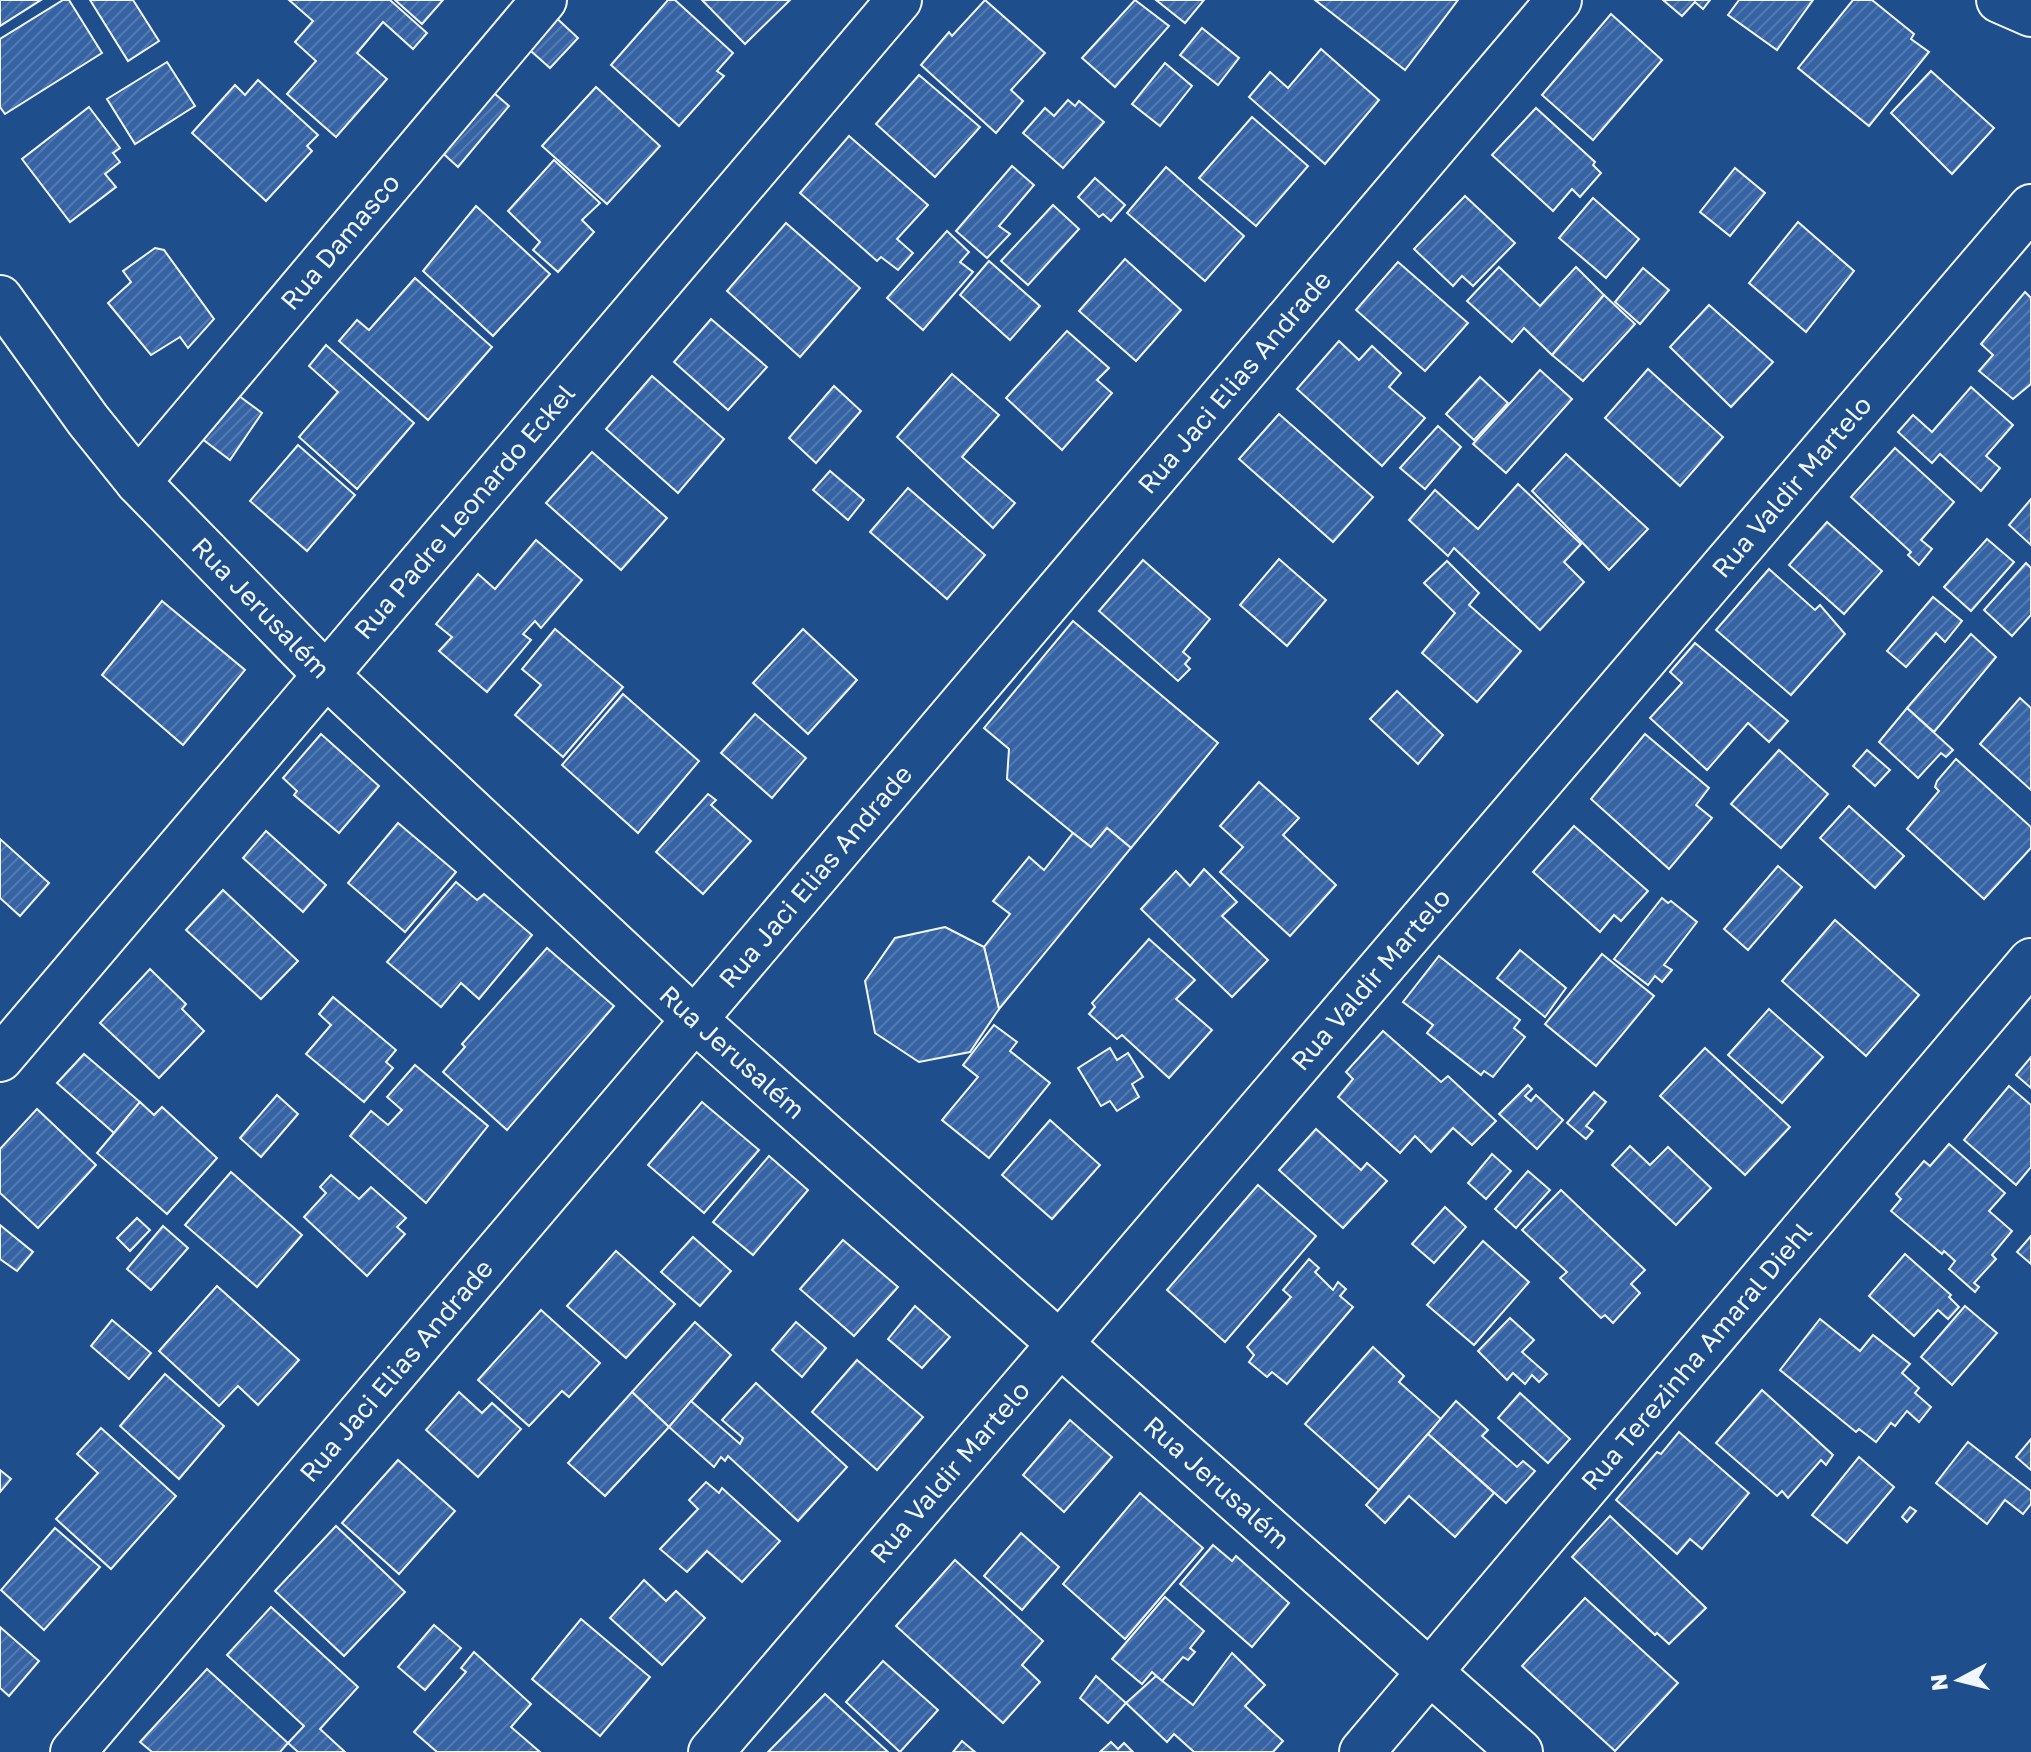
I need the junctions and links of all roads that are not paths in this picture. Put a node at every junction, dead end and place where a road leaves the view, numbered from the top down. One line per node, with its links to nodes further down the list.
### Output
1 (544, 0): 8 (street, Rua Damasco)
2 (899, 0): 9 (street, Rua Padre Leonardo Eckel)
3 (1559, 0): 11 (street, Rua Jaci Elias Andrade)
4 (1999, 0): 5 (street)
5 (2031, 14)
6 (2031, 207): 13 (street, Rua Valdir Martelo)
7 (0, 298): 8 (street, Rua Jerusalém)
8 (138, 482): 9 (street, Rua Jerusalém)
9 (326, 675): 11 (street, Rua Jerusalém); 12 (street, Rua Padre Leonardo Eckel)
10 (2031, 961): 14 (street, Rua Terezinha Amaral Diehl)
11 (695, 1020): 13 (street, Rua Jerusalém); 15 (street, Rua Jaci Elias Andrade)
12 (0, 1059)
13 (1060, 1344): 14 (street, Rua Jerusalém); 16 (street, Rua Valdir Martelo)
14 (1430, 1672): 17 (street, Rua Terezinha Amaral Diehl); 18 (street, Rua Jerusalém)
15 (73, 1752)
16 (711, 1752)
17 (1362, 1752)
18 (1520, 1752)

